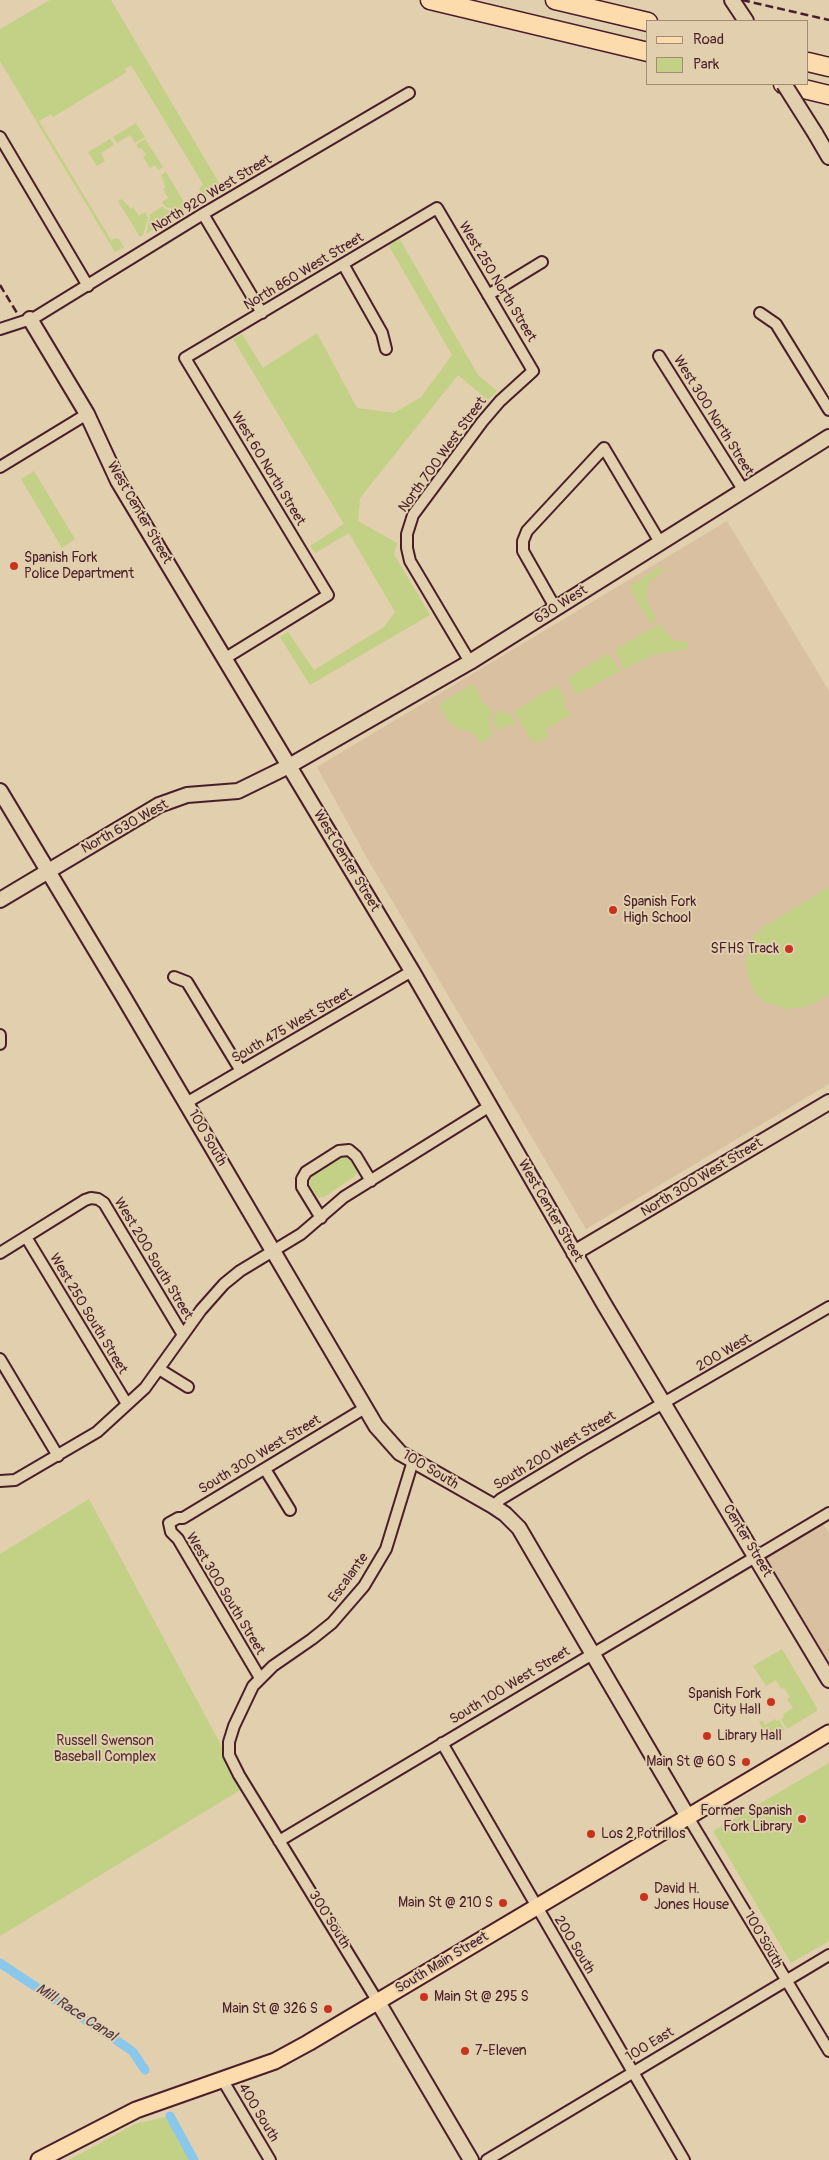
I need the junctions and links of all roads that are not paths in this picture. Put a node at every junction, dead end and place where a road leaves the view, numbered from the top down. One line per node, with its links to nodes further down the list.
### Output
1 (430, 0): 6 (highway)
2 (555, 0): 5 (highway)
3 (732, 0): 4 (street)
4 (745, 20)
5 (646, 22)
6 (646, 52)
7 (809, 62): 8 (highway)
8 (829, 67)
9 (785, 85): 14 (street, bridge)
10 (788, 85): 12 (highway)
11 (409, 93): 16 (street, North 920 West Street)
12 (829, 95)
13 (0, 137): 19 (street)
14 (829, 157)
15 (437, 208): 18 (street, North 860 West Street); 20 (street, West 250 North Street)
16 (203, 214): 19 (street, North 920 West Street); 21 (street)
17 (542, 262): 20 (street)
18 (343, 264): 21 (street, North 860 West Street); 25 (street)
19 (88, 286): 23 (street, North 920 West Street)
20 (488, 295): 28 (street, West 250 North Street)
21 (262, 313): 27 (street, North 860 West Street)
22 (760, 314): 29 (street)
23 (30, 319): 24 (street, North 920 West Street); 30 (street, West Center Street)
24 (0, 329)
25 (386, 349)
26 (659, 356): 33 (street, West 300 North Street)
27 (184, 358): 36 (street, West 60 North Street)
28 (533, 371): 37 (street, North 700 West Street)
29 (829, 410)
30 (87, 414): 32 (street); 36 (street, West Center Street)
31 (829, 438): 33 (street, 630 West)
32 (0, 467)
33 (744, 492): 34 (street, 630 West)
34 (661, 544): 35 (street, 630 West); 35 (street)
35 (556, 609): 37 (street, 630 West)
36 (224, 659): 38 (street, West Center Street)
37 (470, 662): 38 (street, 630 West)
38 (289, 766): 40 (street, North 630 West); 42 (street, West Center Street)
39 (0, 791): 40 (street, 100 South)
40 (48, 871): 41 (street, North 630 West); 48 (street, 100 South)
41 (0, 900)
42 (412, 971): 46 (street, South 475 West Street); 49 (street, West Center Street)
43 (174, 977): 46 (street)
44 (0, 1035): 45 (street)
45 (0, 1044)
46 (242, 1071): 48 (street, South 475 West Street)
47 (829, 1102): 55 (street, North 300 West Street)
48 (186, 1103): 53 (street, 100 South)
49 (490, 1106): 50 (street); 55 (street, West Center Street)
50 (371, 1181): 51 (street); 51 (street)
51 (321, 1218): 53 (street)
52 (26, 1237): 54 (street); 57 (street, West 200 South Street); 62 (street, West 250 South Street)
53 (273, 1250): 57 (street); 63 (street, 100 South)
54 (0, 1253)
55 (574, 1253): 61 (street, West Center Street)
56 (829, 1307): 61 (street, 200 West)
57 (183, 1335): 59 (street)
58 (0, 1359): 65 (street)
59 (159, 1369): 60 (street); 62 (street)
60 (188, 1387)
61 (663, 1402): 64 (street, 200 West); 73 (street, Center Street)
62 (127, 1404): 65 (street)
63 (365, 1408): 66 (street, 100 South); 67 (street, South 300 West Street)
64 (631, 1421): 69 (street, South 200 West Street)
65 (58, 1456): 68 (street)
66 (413, 1461): 69 (street, 100 South); 75 (street, Escalante)
67 (265, 1469): 70 (street); 72 (street, South 300 West Street)
68 (0, 1481)
69 (493, 1506): 74 (street, 100 South)
70 (290, 1510)
71 (829, 1513): 73 (street, South 100 West Street)
72 (169, 1523): 75 (street, West 300 South Street)
73 (756, 1556): 74 (street, South 100 West Street); 76 (street, Center Street)
74 (592, 1653): 78 (street, South 100 West Street); 79 (street, 100 South)
75 (260, 1678): 80 (street, 300 South)
76 (829, 1680)
77 (829, 1733): 79 (main road, South Main Street)
78 (442, 1744): 80 (street, South 100 West Street); 81 (street, 200 South)
79 (688, 1817): 81 (main road, South Main Street); 83 (street, 100 South)
80 (279, 1841): 84 (street, 300 South)
81 (536, 1907): 84 (main road, South Main Street); 86 (street, 200 South)
82 (829, 1955): 83 (street, 100 East)
83 (786, 1980): 85 (street, 100 South); 86 (street, 100 East)
84 (378, 2002): 87 (main road, South Main Street); 90 (street, 300 South)
85 (829, 2051)
86 (631, 2072): 91 (street, 100 East); 92 (street, 200 South)
87 (222, 2079): 88 (main road, South Main Street); 89 (street, 400 South)
88 (39, 2160)
89 (270, 2160)
90 (471, 2160)
91 (487, 2160)
92 (684, 2160)

